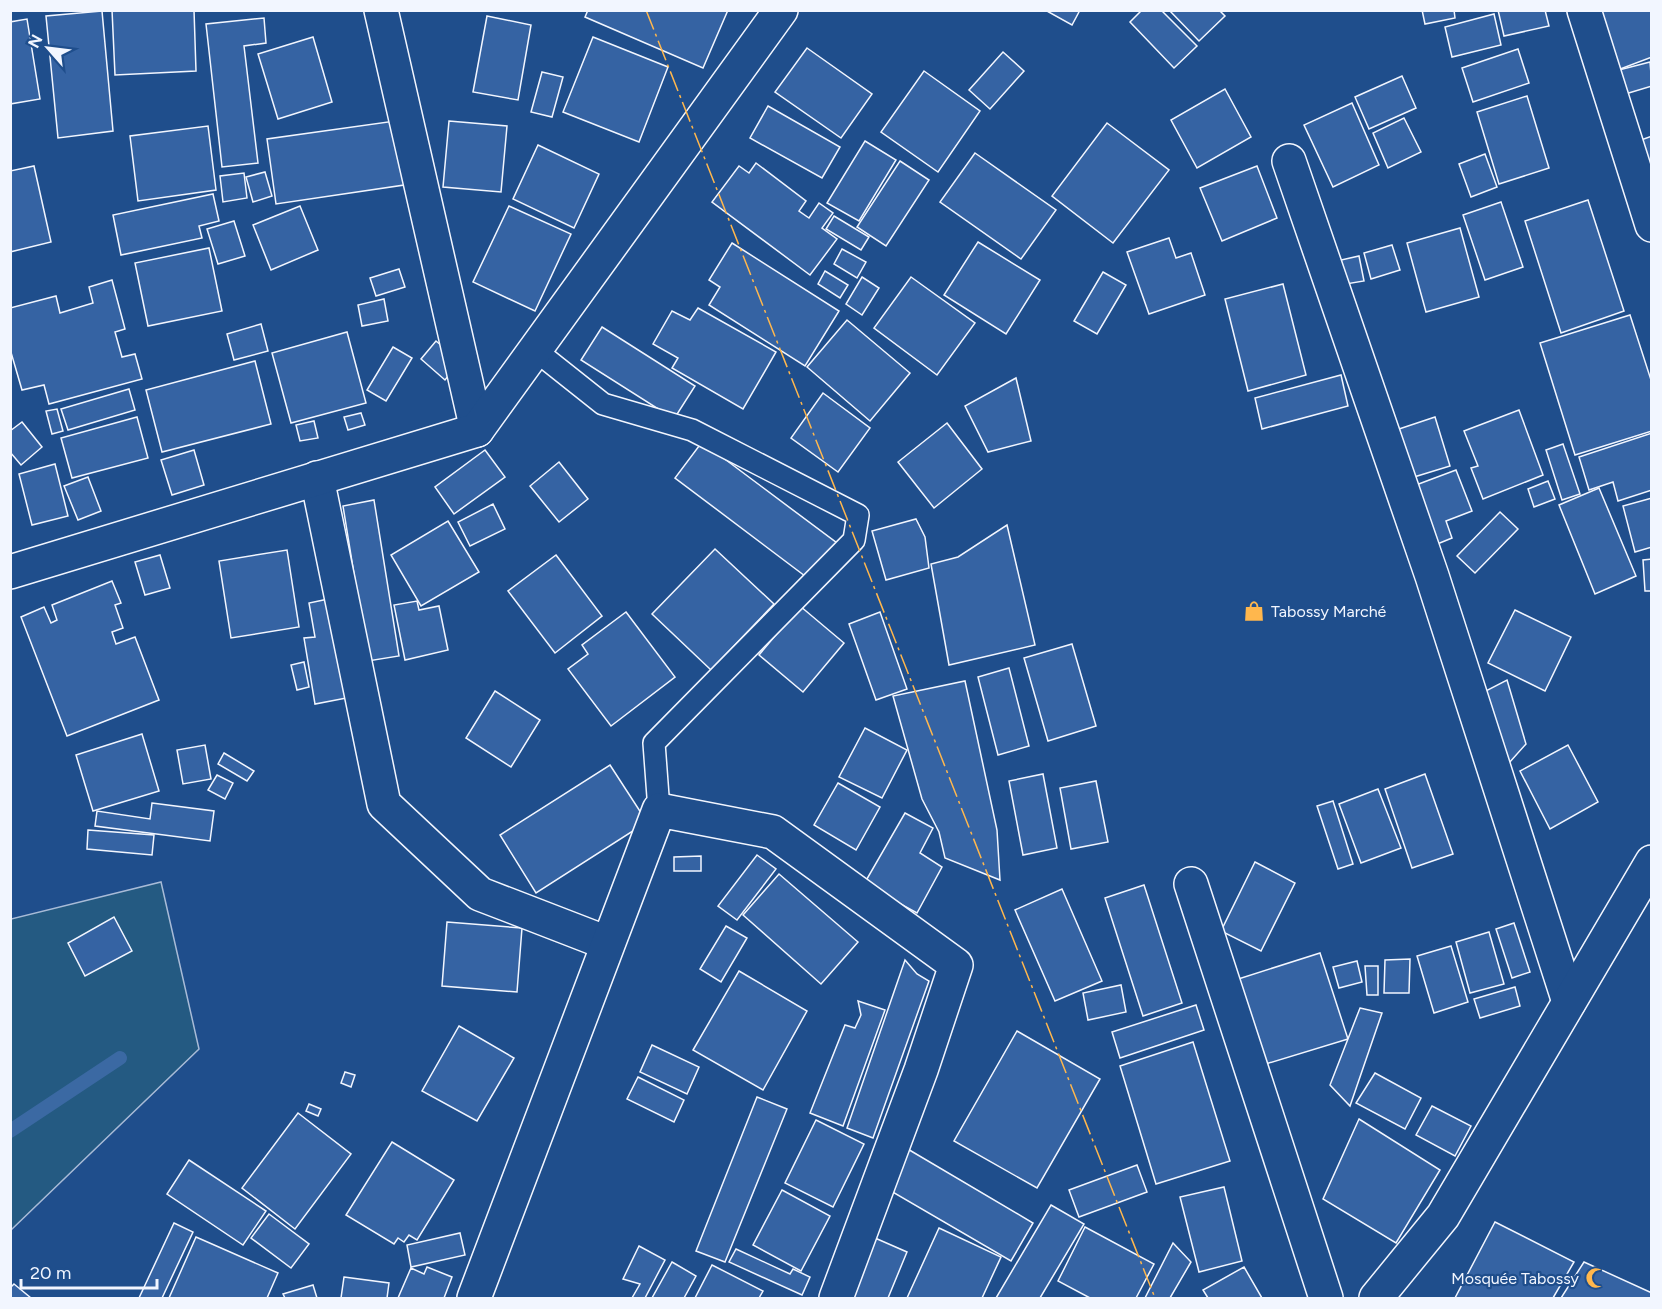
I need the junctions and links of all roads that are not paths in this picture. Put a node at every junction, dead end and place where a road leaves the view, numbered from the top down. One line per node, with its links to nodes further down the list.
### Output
1 (381, 10): 7 (street)
2 (781, 10): 6 (street)
3 (1584, 10): 5 (street)
4 (1289, 161): 14 (street)
5 (1652, 225)
6 (535, 350): 7 (street); 10 (lane)
7 (477, 430): 8 (street)
8 (317, 478): 9 (street); 13 (street)
9 (10, 572)
10 (659, 810): 13 (street); 16 (street)
11 (1652, 862): 14 (street)
12 (1191, 884): 17 (street)
13 (607, 943): 15 (street)
14 (1569, 1002): 18 (street)
15 (474, 1299)
16 (836, 1299)
17 (1326, 1299)
18 (1376, 1299)

